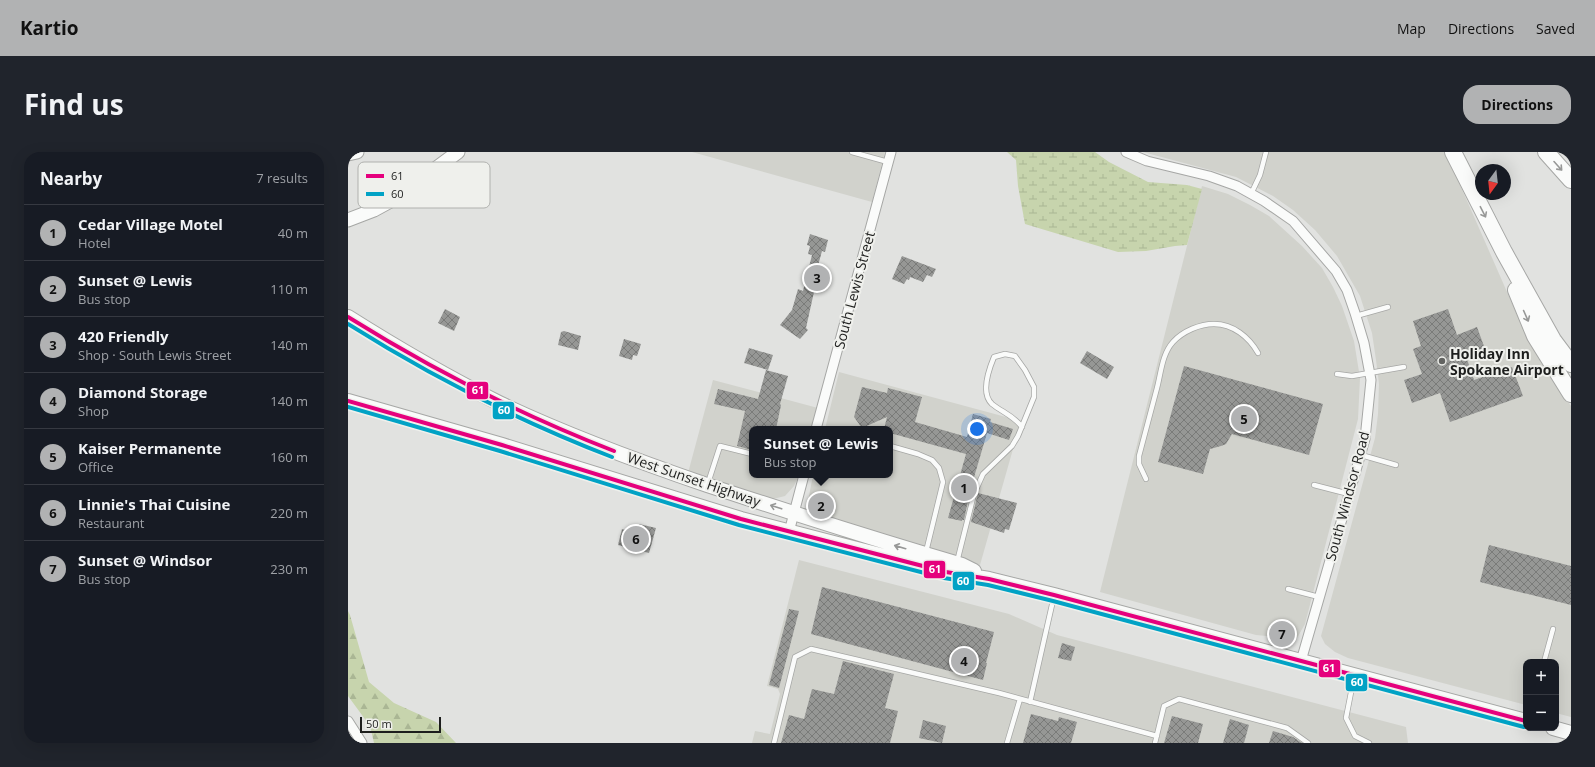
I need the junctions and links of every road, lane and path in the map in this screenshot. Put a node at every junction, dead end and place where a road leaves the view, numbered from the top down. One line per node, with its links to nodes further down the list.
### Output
1 (357, 152): 9 (main road)
2 (458, 152): 10 (main road)
3 (852, 152): 11 (lane)
4 (891, 152): 11 (street, South Lewis Street)
5 (1126, 152): 13 (street, South Windsor Road)
6 (1266, 152): 13 (lane)
7 (1453, 152): 16 (highway, one-way to 16)
8 (1546, 152): 12 (highway, one-way to 12)
9 (348, 154)
10 (445, 162)
11 (888, 162): 27 (street, South Lewis Street)
12 (1571, 180)
13 (1251, 194): 18 (street, South Windsor Road)
14 (378, 208): 15 (main road)
15 (348, 220)
16 (1504, 252): 21 (highway); 25 (highway, one-way to 25)
17 (1388, 307): 18 (lane)
18 (1356, 316): 23 (street, South Windsor Road)
19 (348, 317): 35 (main road, West Sunset Highway)
20 (1258, 353): 34 (lane)
21 (1571, 364)
22 (1404, 367): 23 (lane)
23 (1370, 373): 24 (lane); 31 (street, South Windsor Road)
24 (1337, 374)
25 (1571, 394)
26 (348, 401): 39 (main road, West Sunset Highway)
27 (817, 426)
28 (1022, 427): 28 (lane); 41 (lane)
29 (893, 447): 40 (lane)
30 (749, 453): 35 (lane)
31 (1361, 455): 32 (lane); 37 (street, South Windsor Road)
32 (1396, 464)
33 (803, 478): 38 (street)
34 (1146, 479)
35 (707, 485): 38 (main road, West Sunset Highway, one-way to 35)
36 (1314, 485): 37 (lane)
37 (1349, 494): 45 (street, South Windsor Road)
38 (794, 513): 39 (street); 40 (main road, West Sunset Highway, one-way to 38)
39 (789, 532): 42 (main road, West Sunset Highway)
40 (925, 554): 41 (main road, West Sunset Highway)
41 (956, 564): 42 (main road, West Sunset Highway)
42 (989, 579): 44 (main road, West Sunset Highway)
43 (1288, 589): 45 (lane)
44 (1054, 594): 48 (main road, West Sunset Highway); 51 (lane)
45 (1319, 597): 48 (street, South Windsor Road)
46 (1552, 629): 47 (lane)
47 (1545, 659)
48 (1302, 661): 49 (main road, West Sunset Highway)
49 (1354, 676): 52 (main road, West Sunset Highway); 62 (lane)
50 (1020, 699): 51 (lane); 58 (lane); 59 (lane)
51 (1030, 702): 56 (lane)
52 (1523, 720)
53 (348, 721): 57 (street)
54 (1559, 730): 55 (main road)
55 (1571, 733)
56 (1157, 736): 60 (lane); 61 (lane)
57 (362, 743)
58 (774, 743)
59 (1007, 743)
60 (1155, 743)
61 (1308, 743)
62 (1369, 743)

